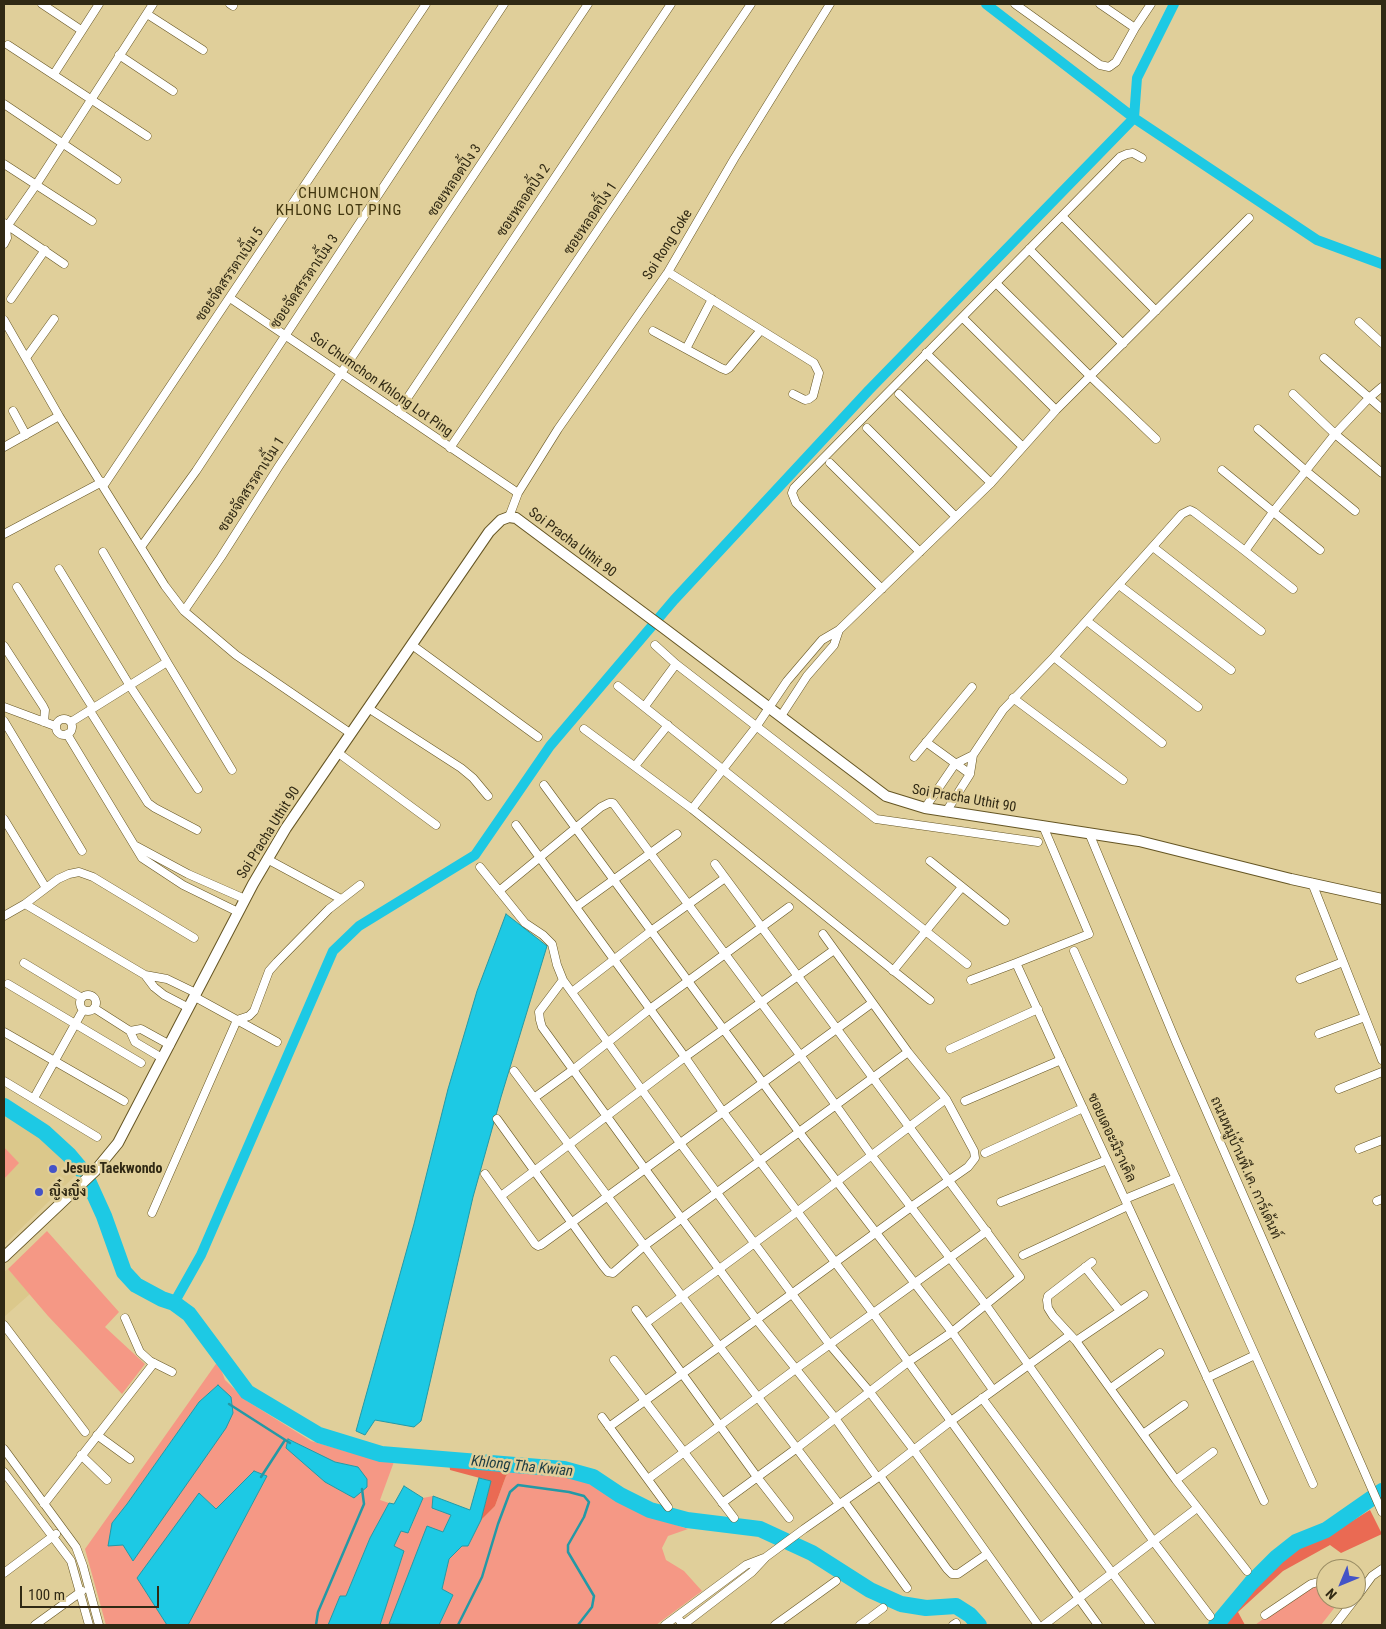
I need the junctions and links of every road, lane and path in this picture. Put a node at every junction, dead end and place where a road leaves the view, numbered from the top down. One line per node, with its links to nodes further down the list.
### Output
1 (42, 4): 15 (street)
2 (100, 4): 15 (street)
3 (153, 4): 13 (street)
4 (426, 4): 39 (street, ซอยจัดสรรตาเบิ้ม 5)
5 (504, 4): 49 (street, ซอยจัดสรรตาเบิ้ม 3)
6 (588, 4): 56 (street, ซอยหลอดปิ้ง 3)
7 (671, 4): 66 (street, ซอยหลอดปิ้ง 2)
8 (751, 4): 75 (street, ซอยหลอดปิ้ง 1)
9 (830, 4): 37 (street, Soi Rong Coke)
10 (1015, 4): 14 (street)
11 (1100, 4): 14 (street)
12 (1151, 4): 14 (street)
13 (147, 14): 17 (street); 18 (street)
14 (1135, 28)
15 (82, 30): 19 (street)
16 (8, 45): 19 (street)
17 (203, 50)
18 (119, 56): 20 (street); 21 (street)
19 (54, 74): 21 (street)
20 (174, 91)
21 (92, 99): 23 (street); 24 (street)
22 (4, 104): 24 (street)
23 (147, 136)
24 (64, 143): 27 (street); 28 (street)
25 (1142, 158): 29 (street)
26 (4, 164): 28 (street)
27 (117, 180)
28 (36, 185): 31 (street); 32 (street)
29 (1062, 216): 34 (street); 42 (street)
30 (1249, 218): 42 (street)
31 (92, 221)
32 (5, 227): 33 (street); 35 (street)
33 (4, 244)
34 (1029, 249): 38 (street); 51 (street)
35 (45, 250): 36 (street); 40 (street)
36 (64, 264)
37 (668, 272): 41 (street); 82 (street, Soi Rong Coke)
38 (996, 282): 43 (street); 57 (street)
39 (230, 298): 49 (street, Soi Chumchon Khlong Lot Ping); 81 (street, ซอยจัดสรรตาเบิ้ม 5)
40 (12, 299)
41 (712, 299): 47 (street); 52 (street)
42 (1156, 311): 51 (street)
43 (963, 318): 53 (street); 64 (street)
44 (54, 319): 54 (street)
45 (4, 320): 54 (street)
46 (1358, 322): 50 (street)
47 (761, 330): 52 (street); 59 (street)
48 (653, 331): 52 (street)
49 (286, 334): 56 (street, Soi Chumchon Khlong Lot Ping); 88 (street, ซอยจัดสรรตาเบิ้ม 3)
50 (1382, 343)
51 (1123, 344): 57 (street)
52 (686, 349)
53 (926, 353): 74 (street); 97 (street)
54 (26, 358): 67 (street)
55 (1324, 358): 62 (street)
56 (341, 373): 66 (street, Soi Chumchon Khlong Lot Ping); 99 (street, ซอยจัดสรรตาเบิ้ม 1)
57 (1090, 376): 64 (street); 72 (street)
58 (1382, 387): 62 (street)
59 (792, 394)
60 (900, 394): 80 (street)
61 (1293, 394): 70 (street)
62 (1369, 398): 63 (street); 70 (street)
63 (1382, 409)
64 (1056, 410): 74 (street)
65 (13, 411): 71 (street)
66 (398, 412): 75 (street, Soi Chumchon Khlong Lot Ping)
67 (59, 416): 71 (street); 81 (street)
68 (867, 428): 85 (street)
69 (1258, 429): 78 (street)
70 (1335, 434): 78 (street); 79 (street)
71 (26, 435): 73 (street)
72 (1156, 439)
73 (4, 447)
74 (1023, 447): 80 (street)
75 (450, 448): 82 (street, Soi Chumchon Khlong Lot Ping)
76 (830, 463): 93 (street)
77 (1222, 470): 84 (street)
78 (1306, 471): 83 (street); 84 (street)
79 (1382, 473)
80 (991, 483): 85 (street)
81 (103, 484): 87 (street); 88 (street)
82 (518, 493): 86 (street, Soi Rong Coke)
83 (1355, 511)
84 (1273, 512): 90 (street); 91 (street)
85 (956, 516): 93 (street)
86 (509, 517): 103 (street, Soi Pracha Uthit 90); 120 (street, Soi Pracha Uthit 90)
87 (4, 534)
88 (141, 547): 99 (street)
89 (1153, 547): 91 (street); 95 (street); 102 (street)
90 (1320, 550)
91 (1245, 551): 98 (street)
92 (103, 552): 107 (street)
93 (920, 552): 97 (street)
94 (59, 570): 112 (street)
95 (1119, 585): 100 (street); 110 (street)
96 (17, 587): 121 (street)
97 (882, 589): 101 (street)
98 (1293, 589)
99 (184, 611): 130 (street)
100 (1087, 620): 106 (street); 117 (street)
101 (839, 630): 109 (street); 111 (street)
102 (1262, 631)
103 (412, 645): 119 (street, Soi Pracha Uthit 90); 132 (street)
104 (655, 645): 108 (street)
105 (4, 646): 124 (street)
106 (1054, 657): 115 (street); 134 (street)
107 (167, 662): 112 (street); 141 (street)
108 (676, 664): 116 (street); 128 (street)
109 (802, 664): 111 (street); 120 (street)
110 (1231, 670)
111 (811, 671): 122 (street)
112 (130, 686): 121 (street); 145 (street)
113 (618, 686): 116 (street)
114 (972, 687): 133 (street)
115 (1013, 698): 136 (street); 143 (street)
116 (645, 706): 126 (street)
117 (1198, 707)
118 (4, 708): 124 (street)
119 (368, 708): 130 (street, Soi Pracha Uthit 90); 146 (street)
120 (770, 708): 122 (street, Soi Pracha Uthit 90); 128 (street)
121 (92, 710): 125 (street); 155 (street)
122 (781, 716): 147 (street, Soi Pracha Uthit 90)
123 (4, 721): 160 (street)
124 (44, 722): 127 (street)
125 (71, 722): 127 (street); 131 (street)
126 (668, 725): 139 (street); 140 (street)
127 (55, 726): 131 (street)
128 (756, 727): 140 (street); 158 (street)
129 (584, 728): 139 (street)
130 (350, 733): 135 (street, Soi Pracha Uthit 90)
131 (68, 734): 159 (street)
132 (538, 737)
133 (926, 742): 137 (street); 138 (street)
134 (1162, 743)
135 (337, 752): 151 (street); 163 (street, Soi Pracha Uthit 90)
136 (973, 755): 138 (street); 142 (street)
137 (914, 757)
138 (956, 764): 142 (street); 147 (street)
139 (635, 766): 148 (street)
140 (723, 769): 148 (street); 188 (street)
141 (232, 770)
142 (970, 774): 149 (street)
143 (1123, 780)
144 (544, 785): 154 (street)
145 (198, 789)
146 (488, 796)
147 (925, 808): 149 (street, Soi Pracha Uthit 90)
148 (692, 809): 199 (street)
149 (946, 812): 153 (street, Soi Pracha Uthit 90)
150 (4, 819): 174 (street)
151 (436, 825)
152 (516, 825): 162 (street)
153 (1043, 826): 156 (street, Soi Pracha Uthit 90); 195 (street)
154 (577, 829): 161 (street); 162 (street); 169 (street)
155 (197, 830)
156 (1089, 832): 171 (street, Soi Pracha Uthit 90); 355 (street, ถนนหมู่บ้านพี.เค. การ์เด้นท์)
157 (678, 834): 161 (street)
158 (1038, 842)
159 (136, 846): 167 (street); 170 (street)
160 (82, 851)
161 (651, 852): 169 (street); 179 (street)
162 (540, 857): 175 (street); 181 (street)
163 (267, 859): 176 (street, Soi Pracha Uthit 90); 177 (street)
164 (930, 861): 173 (street)
165 (715, 864): 168 (street)
166 (480, 867): 175 (street)
167 (188, 874): 170 (street); 176 (street)
168 (725, 878): 179 (street); 186 (street)
169 (614, 880): 181 (street); 187 (street)
170 (183, 884): 183 (street)
171 (1312, 884): 178 (street, Soi Pracha Uthit 90); 196 (street)
172 (360, 885): 177 (street)
173 (962, 887): 185 (street); 188 (street)
174 (46, 888): 180 (street); 190 (street)
175 (499, 891): 203 (street)
176 (245, 899): 183 (street, Soi Pracha Uthit 90)
177 (341, 899): 219 (street)
178 (1382, 899)
179 (688, 903): 187 (street); 193 (street)
180 (25, 904): 184 (street); 200 (street)
181 (576, 907): 194 (street)
182 (789, 907): 186 (street)
183 (238, 912): 208 (street, Soi Pracha Uthit 90)
184 (4, 916)
185 (1005, 921)
186 (761, 927): 193 (street); 201 (street)
187 (651, 930): 194 (street); 204 (street)
188 (926, 930): 198 (street); 199 (street)
189 (823, 934): 191 (street)
190 (194, 938)
191 (834, 950): 201 (street); 212 (street)
192 (1074, 951): 270 (street)
193 (724, 954): 204 (street); 211 (street)
194 (614, 960): 207 (street); 215 (street)
195 (1016, 962): 205 (street); 216 (street, ซอยเดอะมิราเคิล)
196 (1343, 962): 202 (street); 218 (street)
197 (24, 963): 209 (street)
198 (967, 964)
199 (893, 971): 210 (street)
200 (145, 976): 208 (street); 214 (street)
201 (797, 976): 211 (street); 221 (street)
202 (1300, 979)
203 (563, 980): 207 (street); 238 (street)
204 (688, 980): 215 (street); 222 (street)
205 (971, 980)
206 (8, 984): 220 (street)
207 (572, 992): 227 (street)
208 (195, 995): 214 (street, Soi Pracha Uthit 90); 219 (street)
209 (82, 998): 213 (street); 217 (street)
210 (930, 1000)
211 (760, 1002): 222 (street); 231 (street)
212 (872, 1003): 221 (street); 230 (street)
213 (94, 1008): 217 (street); 223 (street)
214 (189, 1008): 228 (street, Soi Pracha Uthit 90)
215 (650, 1009): 227 (street); 232 (street)
216 (1038, 1009): 229 (street); 234 (street, ซอยเดอะมิราเคิล)
217 (83, 1010): 220 (street)
218 (1365, 1017): 225 (street); 235 (street)
219 (237, 1020): 226 (street); 280 (street)
220 (76, 1024): 236 (street); 237 (street)
221 (837, 1029): 231 (street); 241 (street)
222 (724, 1030): 232 (street); 243 (street)
223 (130, 1031): 228 (street); 233 (street)
224 (4, 1032): 236 (street)
225 (1318, 1034)
226 (277, 1042)
227 (608, 1042): 238 (street); 244 (street)
228 (170, 1044): 233 (street, Soi Pracha Uthit 90)
229 (950, 1050)
230 (908, 1052): 241 (street); 248 (street)
231 (800, 1055): 243 (street); 251 (street)
232 (685, 1057): 244 (street); 253 (street)
233 (162, 1058): 288 (street, Soi Pracha Uthit 90)
234 (1061, 1060): 250 (street); 252 (street, ซอยเดอะมิราเคิล)
235 (1382, 1060)
236 (55, 1061): 246 (street); 249 (street)
237 (141, 1063)
238 (574, 1069): 247 (street); 254 (street)
239 (514, 1070): 247 (street)
240 (1382, 1072): 245 (street)
241 (873, 1078): 251 (street); 256 (street)
242 (4, 1081): 246 (street)
243 (763, 1083): 253 (street); 257 (street)
244 (642, 1089): 254 (street); 261 (street)
245 (1339, 1089)
246 (34, 1098): 258 (street)
247 (534, 1098): 260 (street)
248 (946, 1099): 256 (street); 271 (street)
249 (124, 1101)
250 (965, 1101)
251 (836, 1105): 257 (street); 264 (street)
252 (1083, 1108): 263 (street); 265 (street, ซอยเดอะมิราเคิล)
253 (723, 1112): 261 (street); 266 (street)
254 (607, 1116): 260 (street); 267 (street)
255 (497, 1119): 268 (street)
256 (909, 1127): 264 (street); 271 (street)
257 (799, 1132): 266 (street); 272 (street)
258 (97, 1137)
259 (1382, 1140): 262 (street)
260 (569, 1143): 268 (street); 275 (street)
261 (680, 1143): 267 (street); 273 (street)
262 (1359, 1149)
263 (985, 1153)
264 (872, 1156): 272 (street); 278 (street)
265 (1107, 1160): 276 (street); 277 (street, ซอยเดอะมิราเคิล)
266 (760, 1161): 273 (street); 279 (street)
267 (644, 1169): 275 (street); 281 (street)
268 (534, 1171): 274 (street); 282 (street)
269 (485, 1174): 274 (street)
270 (1176, 1178): 277 (street); 311 (street)
271 (949, 1179): 278 (street); 283 (street)
272 (836, 1182): 279 (street); 284 (street)
273 (717, 1193): 281 (street); 285 (street)
274 (500, 1196): 282 (street)
275 (607, 1196): 282 (street); 286 (street)
276 (1001, 1202)
277 (1127, 1203): 287 (street); 319 (street, ซอยเดอะมิราเคิล)
278 (910, 1207): 284 (street); 289 (street)
279 (798, 1211): 285 (street); 290 (street)
280 (152, 1214)
281 (682, 1219): 286 (street); 293 (street)
282 (573, 1223): 286 (street)
283 (986, 1231): 289 (street); 298 (street)
284 (875, 1234): 290 (street); 294 (street)
285 (754, 1243): 293 (street); 295 (street)
286 (644, 1246): 297 (street)
287 (1023, 1255)
288 (4, 1257)
289 (949, 1257): 294 (street); 298 (street)
290 (835, 1262): 295 (street); 301 (street)
291 (1092, 1262): 292 (street)
292 (1085, 1267): 300 (street); 307 (street)
293 (719, 1268): 297 (street); 303 (street)
294 (915, 1283): 301 (street); 306 (street)
295 (791, 1293): 303 (street); 308 (street)
296 (1144, 1295): 300 (street)
297 (681, 1296): 304 (street); 309 (street)
298 (986, 1305): 306 (street); 315 (street)
299 (636, 1310): 304 (street)
300 (1120, 1311): 307 (street)
301 (873, 1313): 308 (street); 313 (street)
302 (125, 1318): 314 (street)
303 (756, 1319): 309 (street); 316 (street)
304 (646, 1323): 318 (street)
305 (4, 1325): 332 (street)
306 (952, 1332): 313 (street); 321 (street)
307 (1073, 1338): 315 (street); 320 (street)
308 (830, 1345): 316 (street); 322 (street)
309 (719, 1346): 318 (street); 323 (street)
310 (1160, 1353): 320 (street)
311 (1255, 1354): 319 (street); 348 (street)
312 (614, 1360): 325 (street)
313 (908, 1362): 322 (street); 329 (street)
314 (154, 1363): 317 (street); 334 (street)
315 (1028, 1364): 321 (street); 360 (street)
316 (797, 1368): 323 (street); 328 (street)
317 (172, 1372)
318 (682, 1373): 325 (street); 330 (street)
319 (1207, 1378): 349 (street, ซอยเดอะมิราเคิล)
320 (1111, 1388): 333 (street)
321 (993, 1390): 324 (street)
322 (870, 1391): 328 (street); 337 (street)
323 (759, 1398): 330 (street); 335 (street)
324 (982, 1398): 329 (street); 366 (street)
325 (645, 1401): 331 (street); 339 (street)
326 (1184, 1405): 333 (street)
327 (602, 1417): 331 (street)
328 (834, 1418): 335 (street); 343 (street)
329 (951, 1420): 337 (street); 376 (street)
330 (719, 1426): 339 (street); 344 (street)
331 (609, 1427): 345 (street)
332 (84, 1432)
333 (1143, 1434): 347 (street)
334 (97, 1435): 340 (street); 341 (street)
335 (797, 1448): 344 (street); 350 (street)
336 (4, 1449): 352 (street)
337 (913, 1449): 343 (street); 361 (street)
338 (1213, 1452): 347 (street)
339 (684, 1453): 345 (street); 351 (street)
340 (82, 1455): 346 (street); 352 (street)
341 (130, 1459)
342 (4, 1472): 359 (street)
343 (879, 1477): 350 (street); 361 (street)
344 (757, 1478): 351 (street); 357 (street)
345 (648, 1479): 353 (street)
346 (107, 1480)
347 (1176, 1480): 354 (street)
348 (1313, 1484)
349 (1264, 1501)
350 (842, 1502): 362 (street); 374 (street)
351 (722, 1503): 356 (street)
352 (44, 1504): 358 (street)
353 (668, 1507)
354 (1197, 1508): 360 (street); 364 (street)
355 (1382, 1512)
356 (734, 1518)
357 (789, 1518)
358 (62, 1529): 359 (street); 373 (street)
359 (53, 1537): 365 (street); 375 (street)
360 (1154, 1542): 366 (street); 380 (street)
361 (987, 1554): 389 (street)
362 (766, 1557): 367 (street); 372 (street)
363 (1381, 1570): 368 (street); 371 (street)
364 (1247, 1571)
365 (4, 1573)
366 (1112, 1573): 376 (street); 392 (street)
367 (728, 1578): 372 (street); 381 (street)
368 (1382, 1580)
369 (836, 1581): 387 (street)
370 (1316, 1583): 379 (street)
371 (1366, 1584)
372 (734, 1586): 386 (street)
373 (88, 1587): 375 (street); 384 (street)
374 (907, 1588)
375 (80, 1592): 382 (street); 383 (street)
376 (1078, 1599): 390 (street); 391 (street)
377 (883, 1608): 388 (street)
378 (1347, 1609): 393 (street)
379 (1265, 1614)
380 (1210, 1616)
381 (677, 1617): 385 (street); 386 (street)
382 (35, 1625)
383 (89, 1625)
384 (100, 1625)
385 (665, 1625)
386 (683, 1625)
387 (775, 1625)
388 (860, 1625)
389 (1038, 1625)
390 (1044, 1625)
391 (1098, 1625)
392 (1151, 1625)
393 (1335, 1625)

